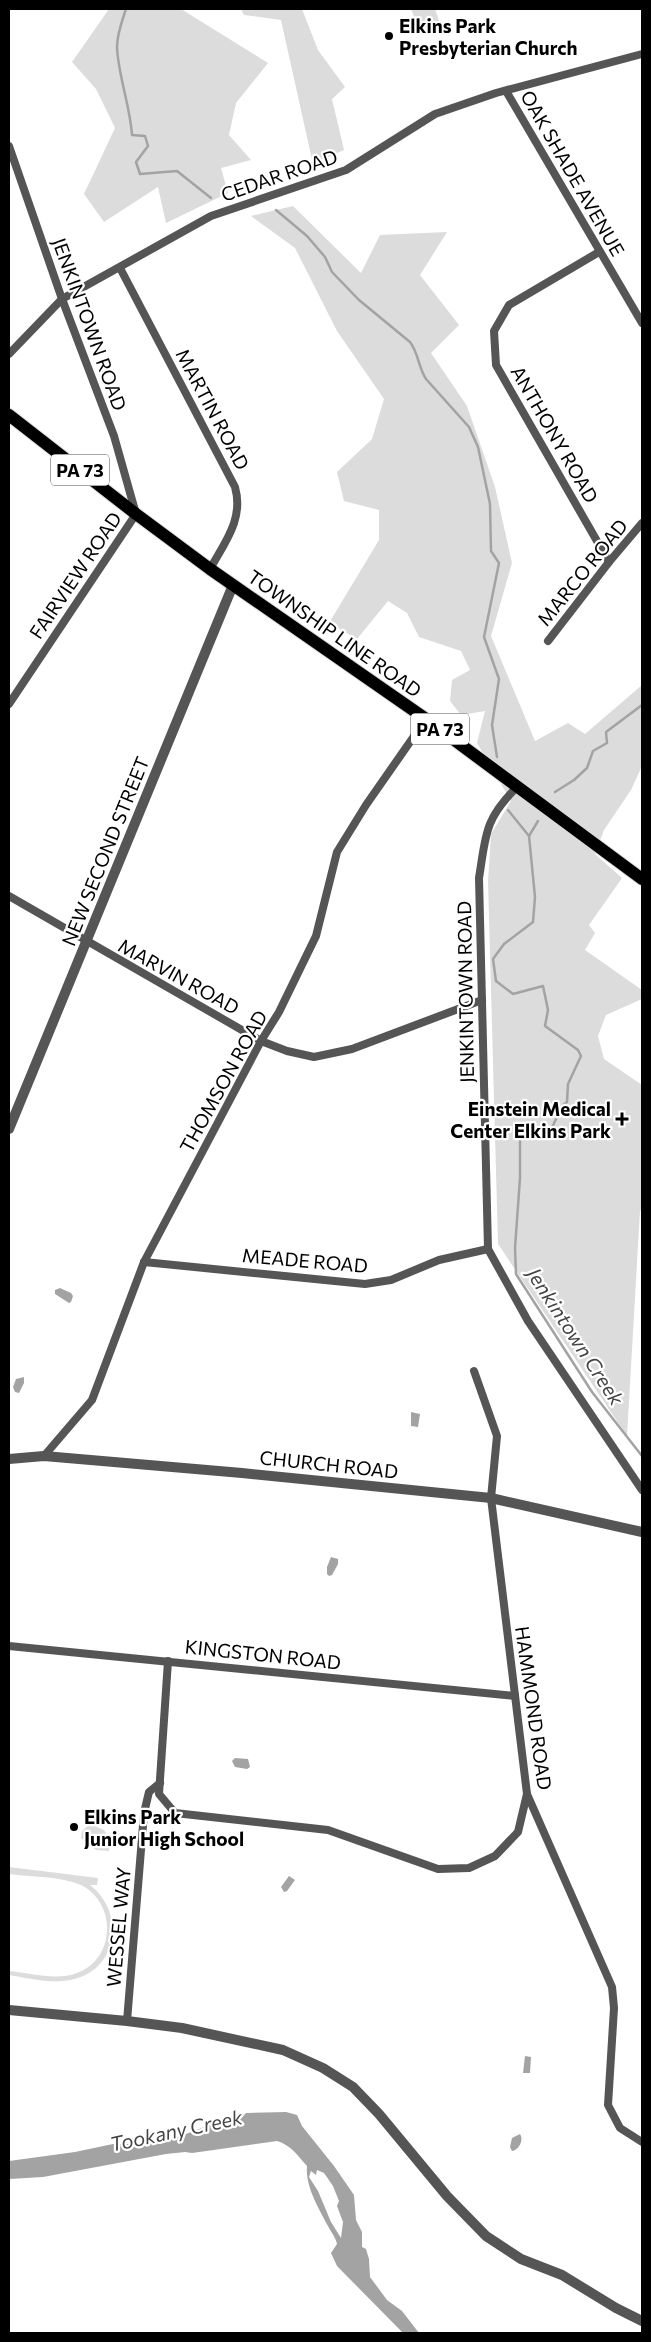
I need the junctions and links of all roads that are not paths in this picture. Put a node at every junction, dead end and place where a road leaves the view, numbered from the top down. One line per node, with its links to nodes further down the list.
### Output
1 (642, 54): 2 (street, CEDAR ROAD)
2 (506, 90): 4 (street, OAK SHADE AVENUE); 5 (street, CEDAR ROAD)
3 (9, 146): 6 (street, JENKINTOWN ROAD)
4 (599, 252): 7 (street, OAK SHADE AVENUE); 12 (street, ANTHONY ROAD)
5 (120, 268): 6 (street, CEDAR ROAD); 13 (street, MARTIN ROAD)
6 (62, 299): 8 (street, CEDAR ROAD); 10 (street, JENKINTOWN ROAD)
7 (642, 323)
8 (9, 354)
9 (9, 415): 10 (main road, TOWNSHIP LINE ROAD / PA 73)
10 (136, 514): 13 (main road, TOWNSHIP LINE ROAD / PA 73); 16 (street, FAIRVIEW ROAD)
11 (642, 523): 12 (street, MARCO ROAD)
12 (609, 562): 15 (street, MARCO ROAD)
13 (210, 569): 14 (main road, TOWNSHIP LINE ROAD / PA 73)
14 (233, 585): 17 (main road, TOWNSHIP LINE ROAD / PA 73); 21 (street, NEW SECOND STREET)
15 (548, 642)
16 (9, 704)
17 (426, 719): 18 (main road, TOWNSHIP LINE ROAD / PA 73); 23 (street, THOMSON ROAD)
18 (516, 788): 19 (main road, TOWNSHIP LINE ROAD / PA 73); 22 (street, JENKINTOWN ROAD)
19 (641, 874)
20 (9, 896): 21 (street, MARVIN ROAD)
21 (87, 942): 23 (street, MARVIN ROAD); 24 (street, NEW SECOND STREET)
22 (482, 1000): 23 (street, MARVIN ROAD); 25 (street, JENKINTOWN ROAD)
23 (261, 1041): 26 (street, THOMSON ROAD)
24 (9, 1130)
25 (488, 1249): 26 (street, MEADE ROAD); 30 (street, JENKINTOWN ROAD)
26 (144, 1262): 28 (street, THOMSON ROAD)
27 (474, 1370): 31 (street, HAMMOND ROAD)
28 (44, 1456): 29 (street, CHURCH ROAD); 31 (street, CHURCH ROAD)
29 (9, 1459)
30 (642, 1490)
31 (491, 1498): 32 (street, CHURCH ROAD); 35 (street, HAMMOND ROAD)
32 (642, 1532)
33 (9, 1646): 34 (street, KINGSTON ROAD)
34 (168, 1661): 35 (street, KINGSTON ROAD); 36 (street)
35 (514, 1696): 37 (street, HAMMOND ROAD)
36 (160, 1782): 37 (street); 39 (street, WESSEL WAY)
37 (527, 1794): 40 (street, HAMMOND ROAD)
38 (9, 2010): 39 (street)
39 (127, 2020): 41 (street)
40 (642, 2142)
41 (642, 2321)

